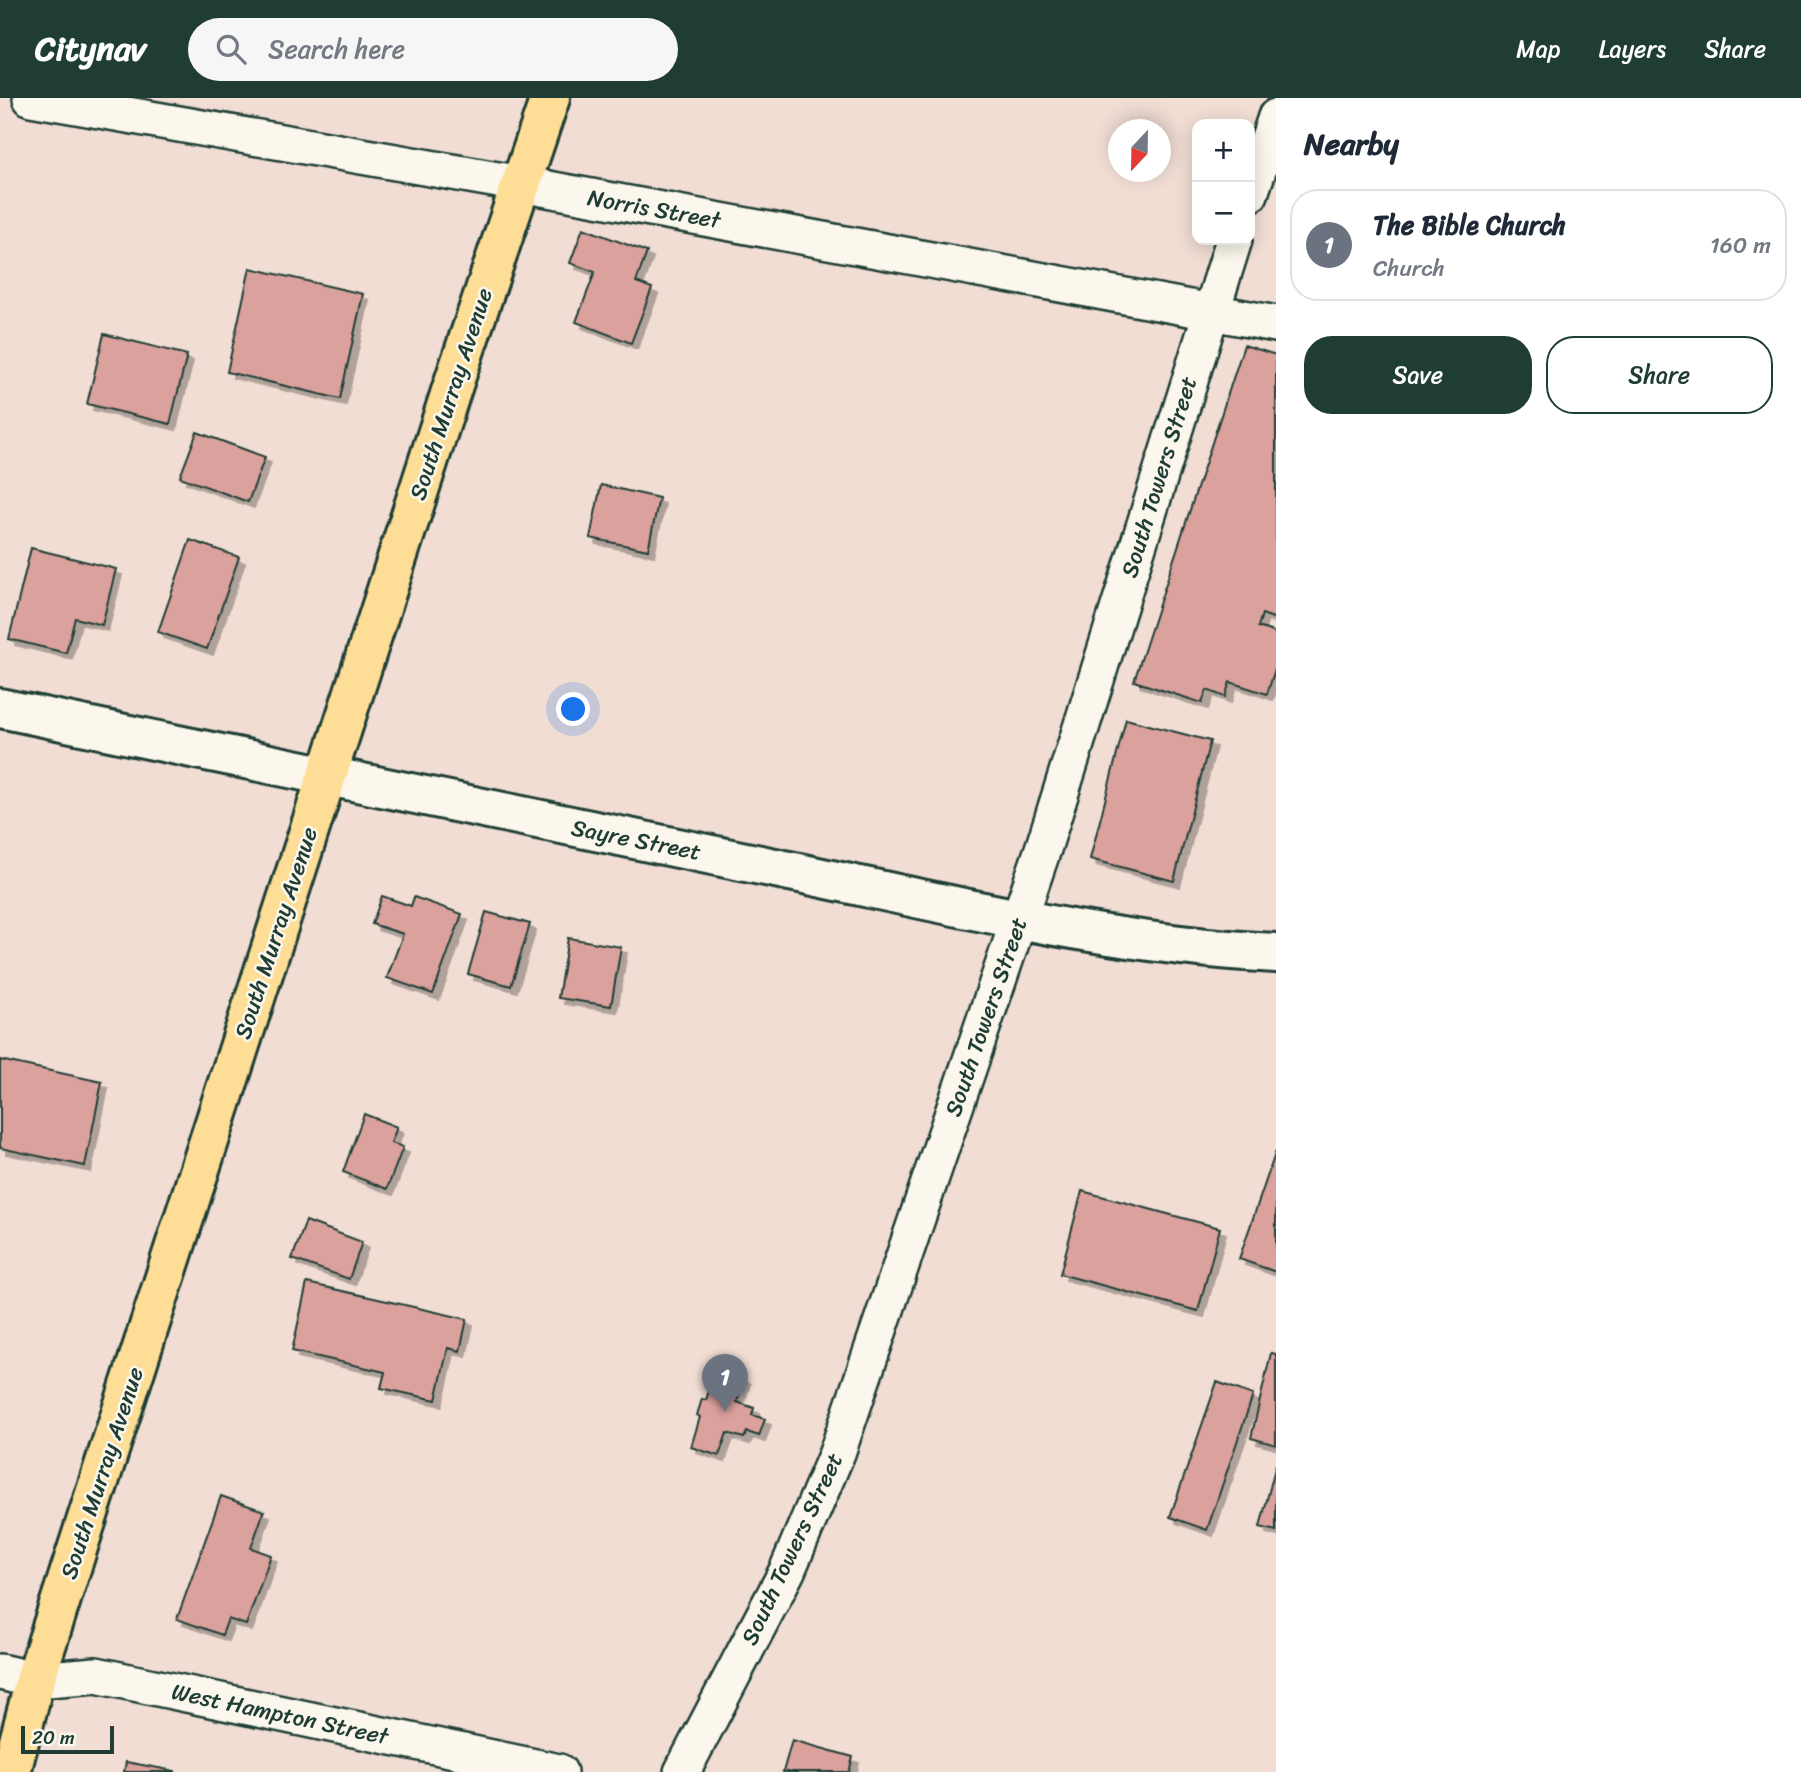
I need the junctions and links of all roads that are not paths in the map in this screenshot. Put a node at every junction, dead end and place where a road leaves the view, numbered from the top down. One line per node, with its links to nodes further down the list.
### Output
1 (31, 98): 5 (street, Norris Street)
2 (551, 98): 5 (main road, South Murray Avenue)
3 (1276, 117): 4 (street)
4 (1254, 182)
5 (521, 184): 7 (street, Norris Street); 10 (main road, South Murray Avenue)
6 (1232, 245): 7 (street, South Towers Street)
7 (1210, 311): 8 (street, Norris Street); 11 (street, South Towers Street)
8 (1276, 324)
9 (0, 708): 10 (main road, Sayre Street)
10 (326, 778): 11 (main road, Sayre Street); 13 (main road, South Murray Avenue)
11 (1020, 918): 12 (main road, Sayre Street); 16 (street, South Towers Street)
12 (1276, 953)
13 (18, 1676): 14 (main road, South Murray Avenue); 15 (street, West Hampton Street)
14 (11, 1772)
15 (559, 1772)
16 (682, 1772)

